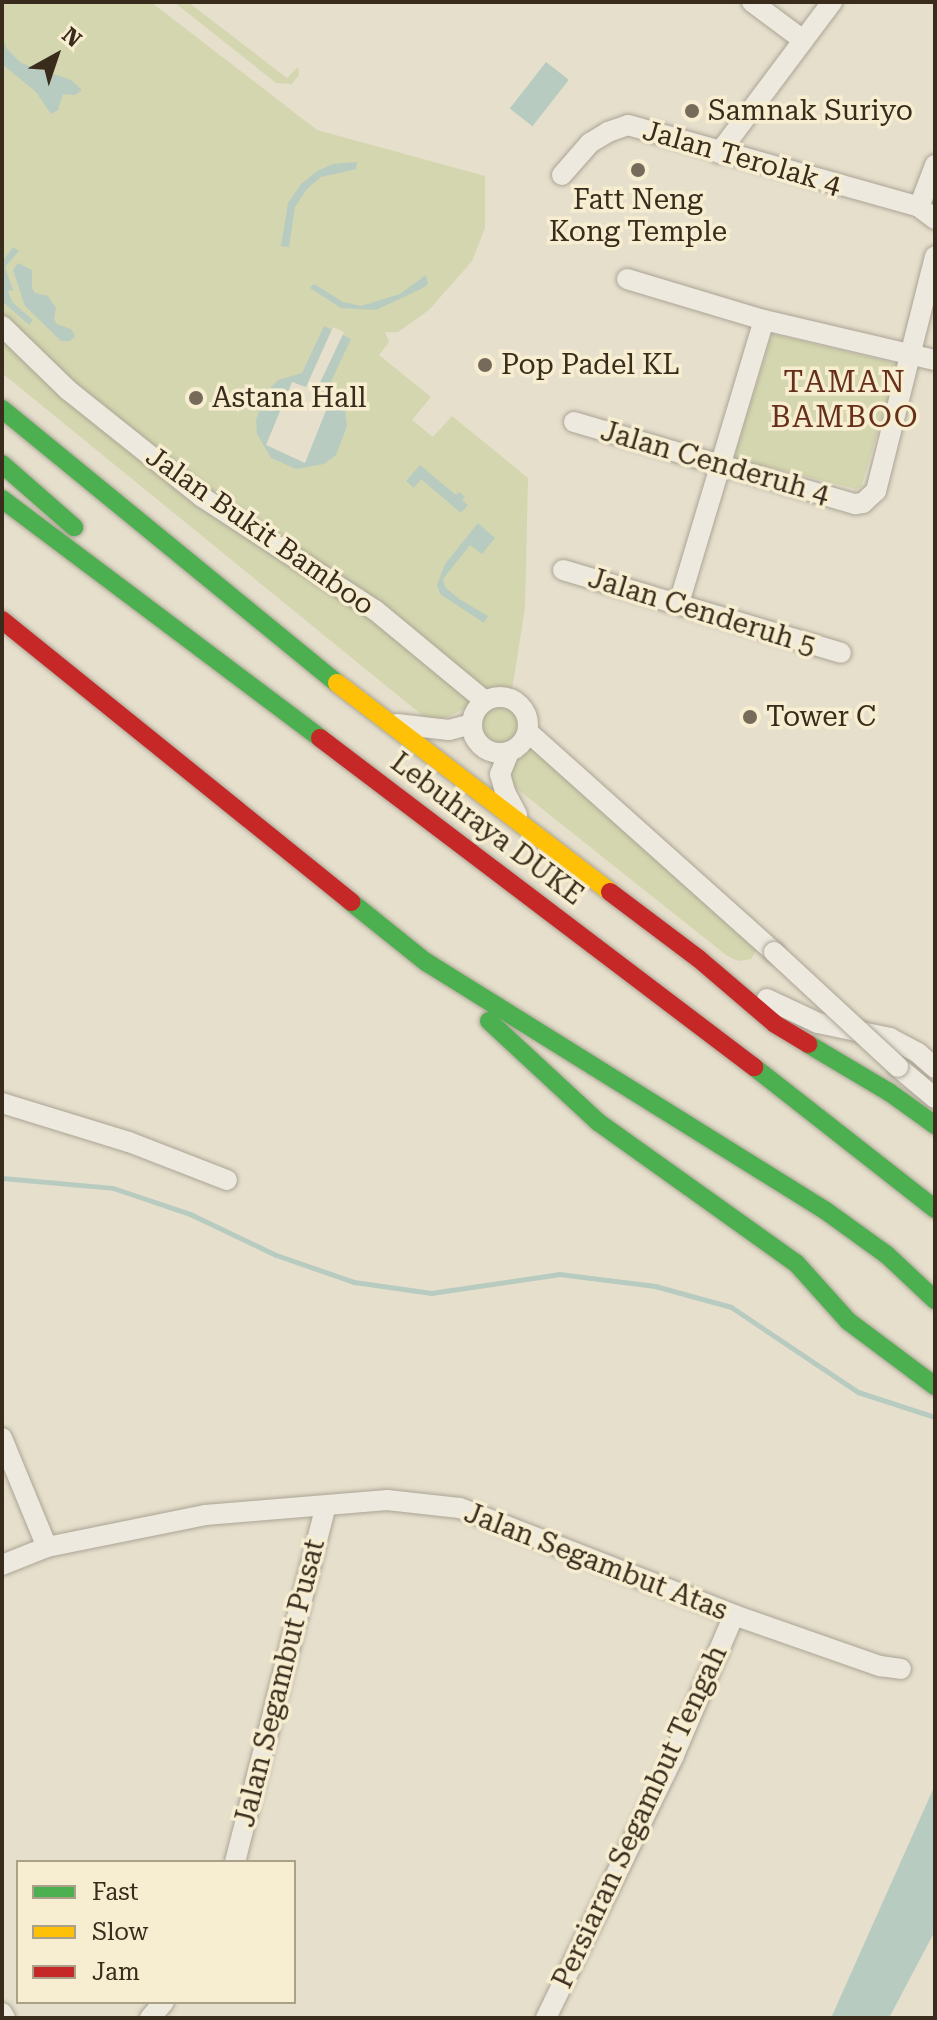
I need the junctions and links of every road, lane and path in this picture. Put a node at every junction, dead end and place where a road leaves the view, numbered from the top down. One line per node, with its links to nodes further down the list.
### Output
1 (752, 2): 3 (street)
2 (832, 2): 3 (street)
3 (803, 40): 4 (street)
4 (719, 153): 6 (street, Jalan Terolak 4); 7 (street, Jalan Terolak 4)
5 (934, 168): 7 (street)
6 (562, 175)
7 (927, 213)
8 (935, 256): 12 (street)
9 (627, 279): 10 (street)
10 (764, 320): 12 (street); 18 (street)
11 (2, 326): 26 (street, Jalan Bukit Bamboo)
12 (909, 357): 13 (street); 18 (street, Jalan Cenderuh 4)
13 (935, 360)
14 (2, 409): 20 (highway)
15 (574, 422): 18 (street, Jalan Cenderuh 4)
16 (34, 459): 20 (highway)
17 (2, 464): 25 (highway)
18 (723, 467): 22 (street)
19 (2, 499): 25 (highway, Lebuhraya DUKE)
20 (187, 563): 27 (highway)
21 (563, 570): 22 (street, Jalan Cenderuh 5)
22 (679, 603): 24 (street, Jalan Cenderuh 5)
23 (2, 620): 36 (highway)
24 (841, 653)
25 (263, 696): 34 (highway, Lebuhraya DUKE)
26 (485, 701): 28 (street); 29 (street)
27 (385, 722): 28 (street); 31 (highway); 33 (highway)
28 (471, 724): 30 (street)
29 (528, 732): 30 (street); 41 (street, bridge)
30 (509, 752): 33 (street)
31 (405, 758)
32 (429, 794): 34 (highway)
33 (534, 837): 35 (highway)
34 (487, 865): 37 (highway, Lebuhraya DUKE)
35 (699, 959): 39 (street); 43 (highway)
36 (426, 962): 47 (highway); 48 (highway)
37 (639, 977): 38 (highway); 46 (highway, Lebuhraya DUKE)
38 (758, 1046)
39 (935, 1068)
40 (860, 1097): 44 (highway)
41 (935, 1098)
42 (2, 1103): 45 (street)
43 (935, 1125)
44 (935, 1140)
45 (227, 1180)
46 (935, 1209)
47 (931, 1297)
48 (935, 1386)
49 (2, 1438): 51 (street)
50 (326, 1505): 51 (street, Jalan Segambut Atas); 53 (street, Jalan Segambut Atas); 55 (street, Jalan Segambut Pusat)
51 (47, 1547): 52 (street, Jalan Segambut Atas)
52 (2, 1565)
53 (734, 1615): 54 (street, Jalan Segambut Atas); 56 (street, Persiaran Segambut Tengah)
54 (901, 1669)
55 (236, 1860)
56 (546, 2018)

